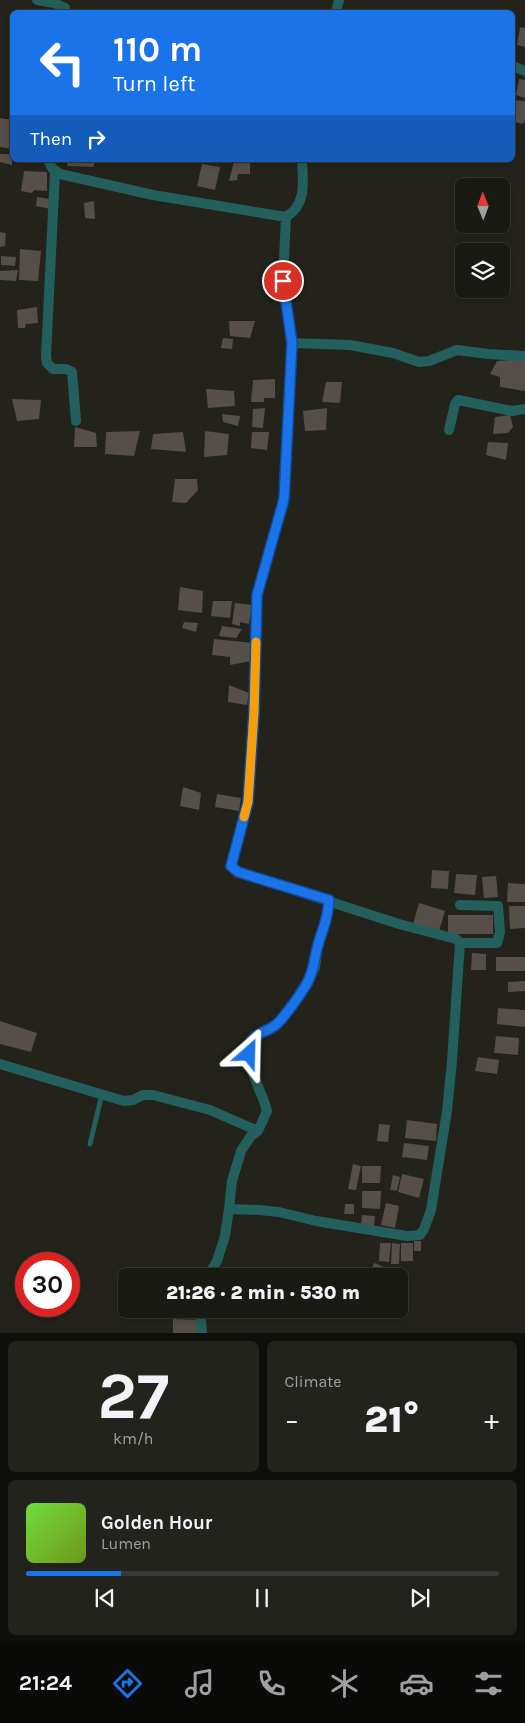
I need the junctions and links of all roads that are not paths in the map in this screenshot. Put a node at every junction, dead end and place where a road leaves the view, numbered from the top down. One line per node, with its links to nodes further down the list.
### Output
1 (37, 0): 2 (street)
2 (55, 1): 3 (street)
3 (66, 10)
4 (49, 162): 6 (street)
5 (302, 162): 7 (street)
6 (55, 172): 7 (street); 11 (street)
7 (286, 217): 8 (street)
8 (292, 343): 9 (street); 13 (street)
9 (525, 356)
10 (525, 409): 12 (street)
11 (76, 421)
12 (449, 430)
13 (329, 900): 15 (street); 18 (street)
14 (460, 904): 15 (street)
15 (460, 943): 20 (street)
16 (0, 1064): 17 (street)
17 (102, 1094): 18 (street); 19 (lane)
18 (258, 1131): 20 (street)
19 (90, 1144)
20 (229, 1210): 21 (street)
21 (213, 1268)
22 (201, 1318): 23 (street)
23 (202, 1333)

